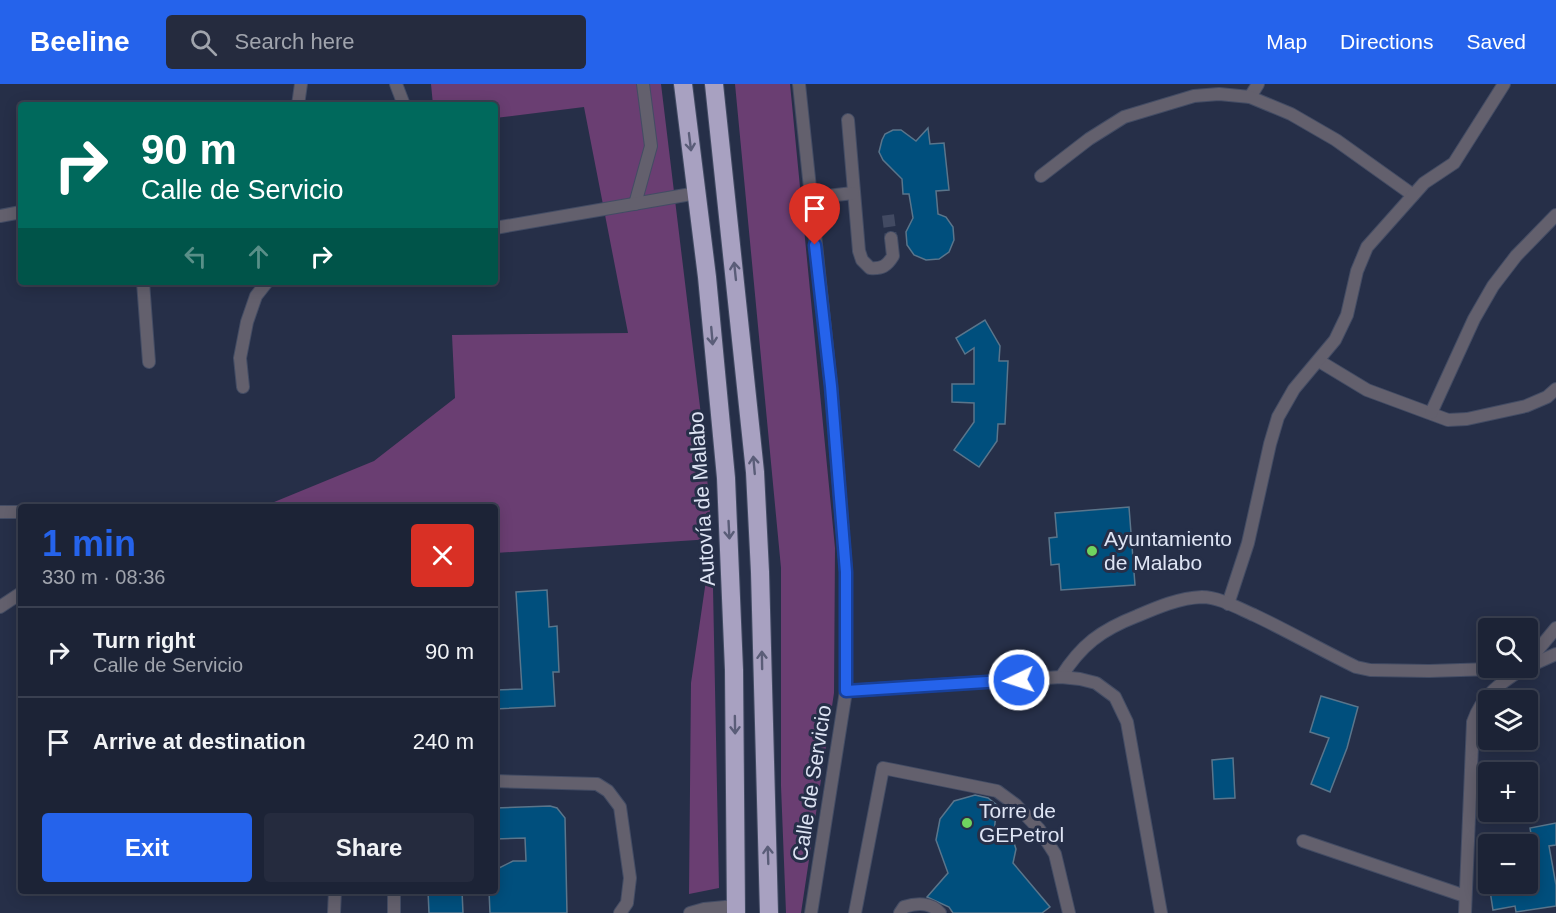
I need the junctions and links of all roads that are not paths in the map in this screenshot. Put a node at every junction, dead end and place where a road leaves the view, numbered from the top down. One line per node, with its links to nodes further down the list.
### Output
1 (301, 84): 10 (street)
2 (396, 84): 11 (street)
3 (644, 84): 18 (street)
4 (683, 84): 14 (highway, Autovía de Malabo, one-way to 14)
5 (714, 84): 54 (highway, one-way to 5)
6 (799, 84): 17 (street, Calle de Servicio)
7 (1258, 84): 9 (street)
8 (1504, 84): 16 (street)
9 (1250, 98): 13 (street); 16 (street)
10 (298, 102)
11 (403, 102)
12 (848, 120): 15 (street)
13 (1041, 176)
14 (696, 193): 18 (street); 49 (highway, Autovía de Malabo, one-way to 49)
15 (853, 194): 17 (street); 23 (street)
16 (1413, 195): 26 (street)
17 (810, 198): 43 (street, Calle de Servicio)
18 (635, 204): 22 (street)
19 (18, 213): 21 (street)
20 (1556, 215): 30 (street)
21 (0, 216)
22 (498, 227)
23 (891, 238)
24 (143, 285): 27 (street)
25 (265, 285): 28 (street)
26 (1319, 361): 30 (street); 34 (street)
27 (149, 362)
28 (243, 387)
29 (1556, 389): 30 (street)
30 (1431, 413)
31 (0, 512): 32 (street)
32 (18, 512)
33 (18, 595): 35 (street)
34 (1228, 604): 40 (street); 41 (street)
35 (0, 608)
36 (1556, 628): 37 (street)
37 (1538, 651)
38 (1556, 654): 39 (street)
39 (1538, 662)
40 (1478, 669)
41 (1061, 677): 43 (street); 60 (street)
42 (1509, 678): 48 (street)
43 (846, 691): 55 (street, Calle de Servicio)
44 (498, 781): 52 (street)
45 (1303, 841): 48 (street)
46 (335, 894): 50 (street)
47 (394, 894): 51 (street)
48 (1465, 896): 61 (street)
49 (736, 910): 53 (street)
50 (334, 913)
51 (394, 913)
52 (620, 913)
53 (690, 913)
54 (769, 913)
55 (811, 913)
56 (855, 913): 59 (street)
57 (900, 913): 58 (street)
58 (940, 913)
59 (1069, 913)
60 (1161, 913)
61 (1465, 913)

